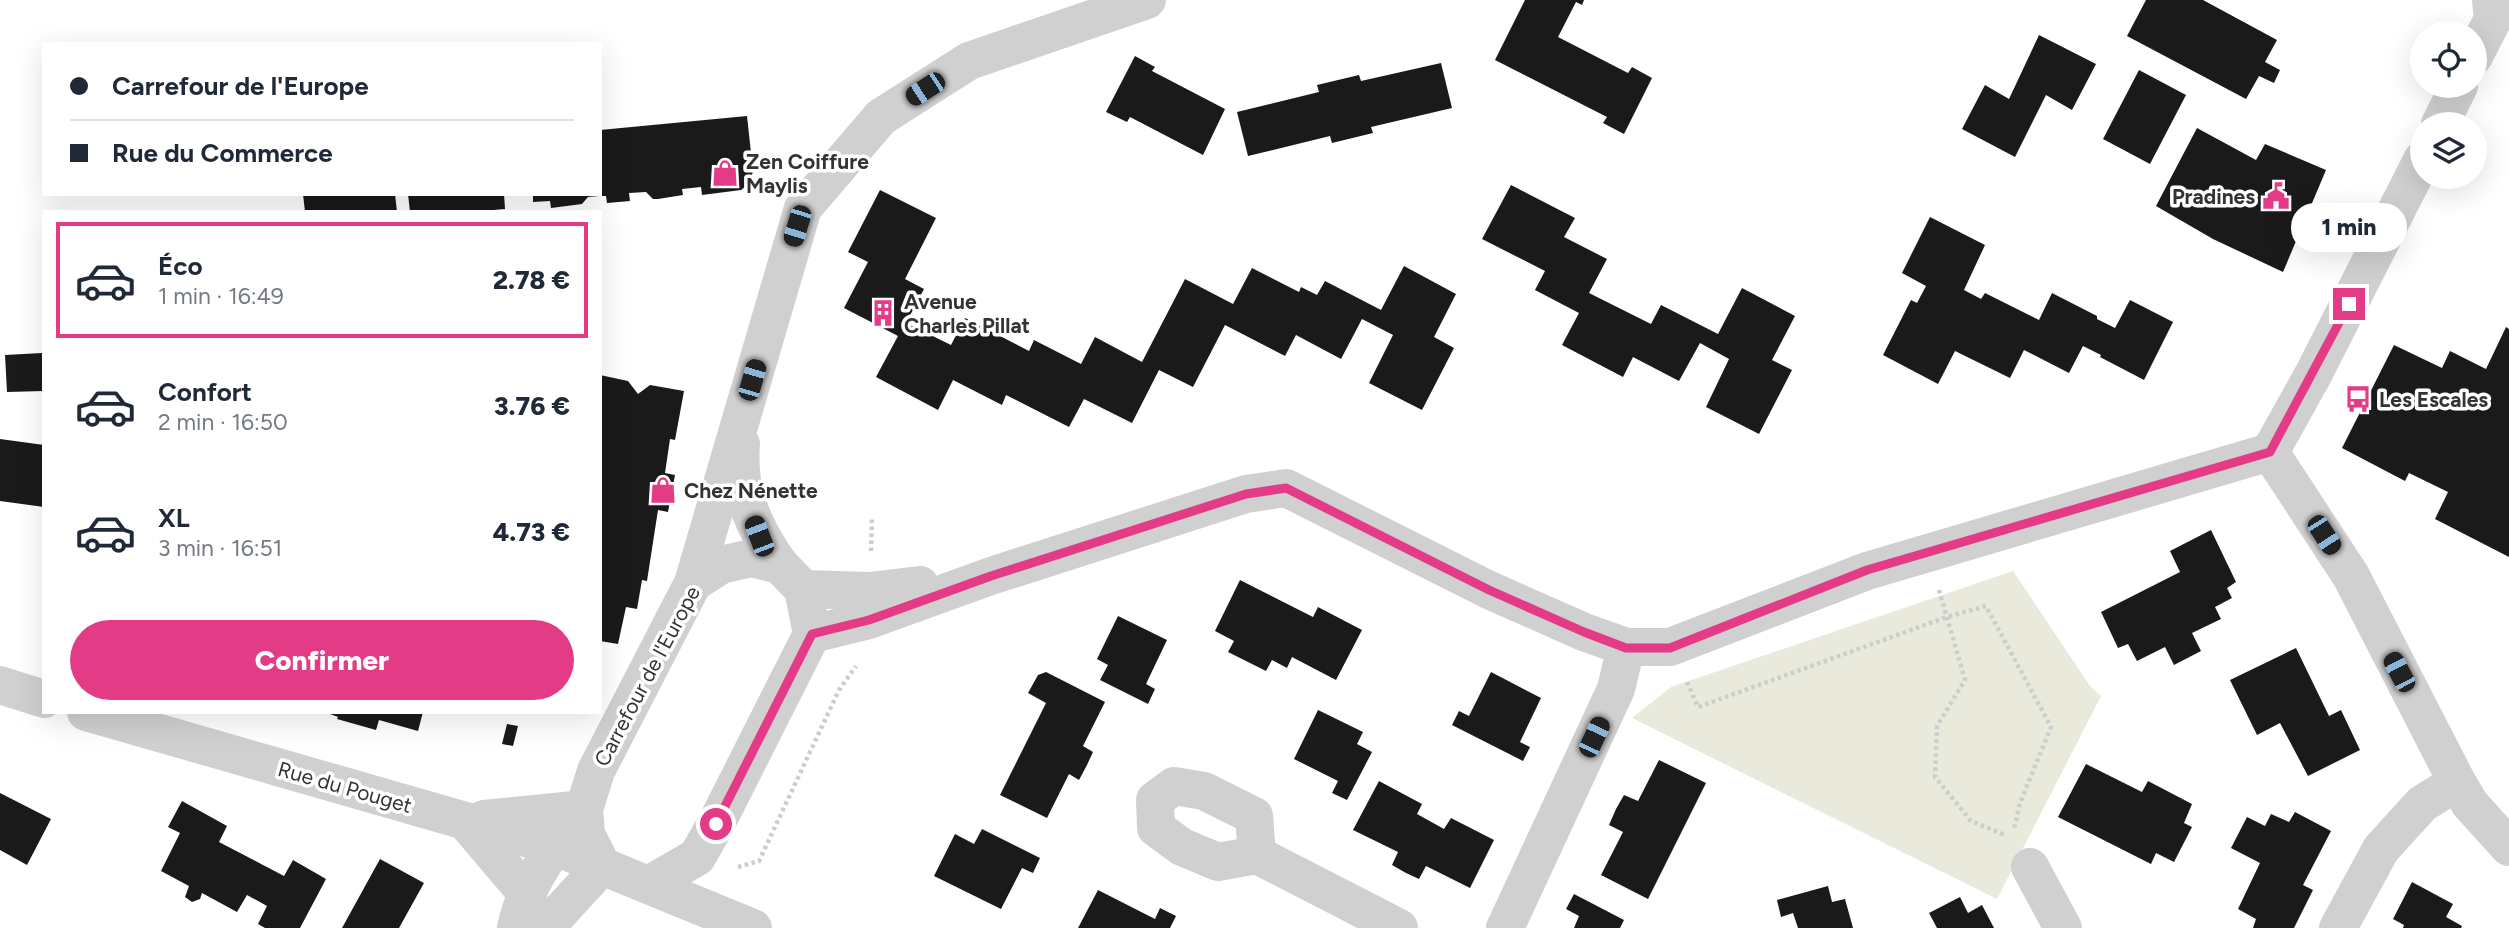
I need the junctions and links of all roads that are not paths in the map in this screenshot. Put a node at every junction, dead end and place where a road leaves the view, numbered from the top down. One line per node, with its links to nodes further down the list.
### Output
1 (1147, 0): 5 (street)
2 (2491, 0): 3 (street)
3 (2487, 31)
4 (2410, 184): 6 (street)
5 (746, 401): 8 (street); 9 (street)
6 (2270, 452): 11 (street); 15 (street)
7 (991, 576): 8 (street, Carrefour de l'Europe); 10 (street); 11 (street)
8 (792, 577): 9 (street, Carrefour de l'Europe); 10 (street)
9 (693, 583): 16 (street, Carrefour de l'Europe)
10 (812, 634): 21 (street)
11 (1626, 648): 30 (street)
12 (0, 685): 13 (street)
13 (42, 698)
14 (93, 714): 17 (street, Rue du Pouget)
15 (2457, 782): 19 (street); 32 (street)
16 (584, 809): 17 (street); 18 (street); 22 (street, Carrefour de l'Europe)
17 (465, 821): 18 (street, Rue du Pouget); 26 (street)
18 (553, 846): 22 (street, Rue du Pouget); 26 (street)
19 (2509, 847)
20 (1257, 855): 29 (street)
21 (697, 857): 24 (street); 25 (street)
22 (603, 866): 24 (street); 27 (street)
23 (2030, 867): 31 (street)
24 (650, 884): 25 (street)
25 (706, 908): 28 (street)
26 (522, 911)
27 (545, 928)
28 (753, 928)
29 (1399, 928)
30 (1505, 928)
31 (2063, 928)
32 (2338, 928)

